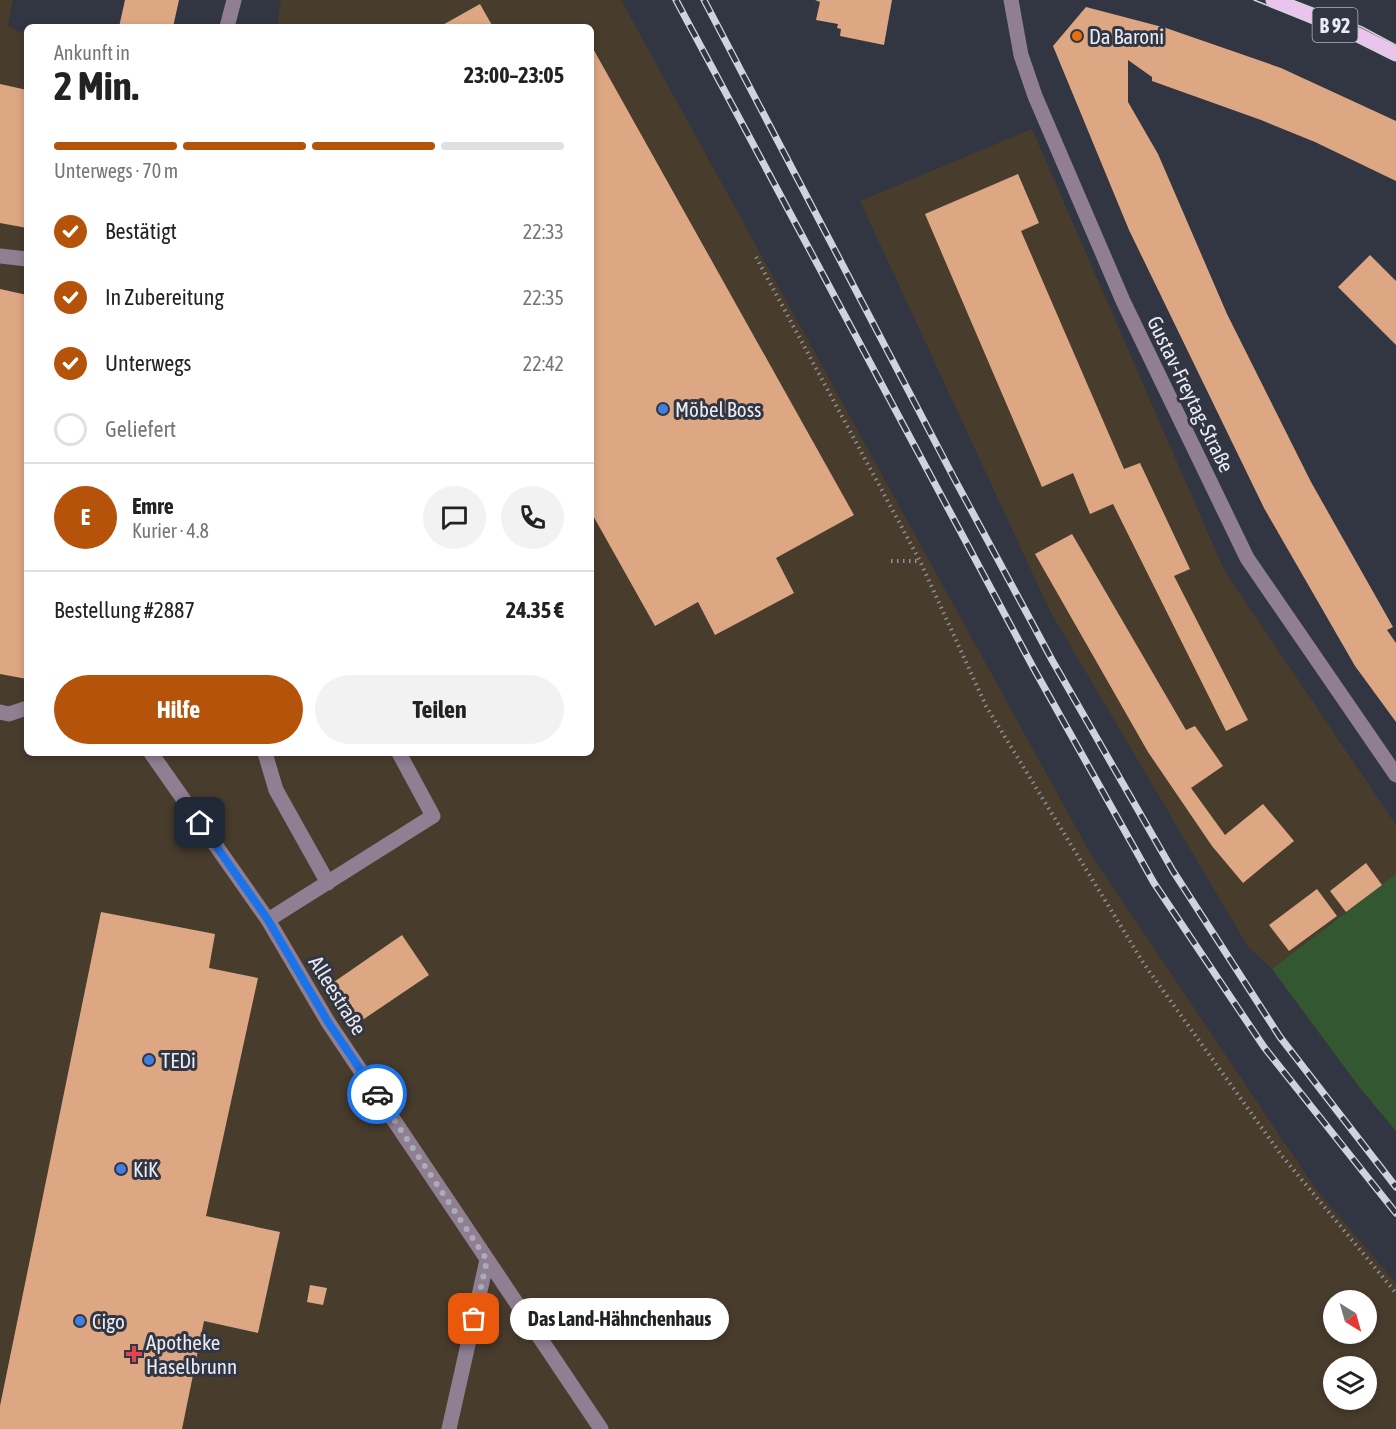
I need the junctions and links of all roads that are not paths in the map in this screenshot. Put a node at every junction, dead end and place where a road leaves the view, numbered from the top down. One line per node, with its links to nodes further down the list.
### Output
1 (234, 0): 4 (street)
2 (1011, 0): 13 (street, Gustav-Freytag-Straße)
3 (1273, 0): 5 (main road, B 92)
4 (228, 24)
5 (1396, 54)
6 (0, 256): 7 (street)
7 (24, 259)
8 (24, 709): 9 (street)
9 (0, 711)
10 (153, 756): 15 (street, Alleestraße)
11 (266, 756): 14 (street)
12 (401, 756): 14 (street)
13 (1396, 775)
14 (328, 883): 15 (street)
15 (268, 920): 16 (street, Alleestraße)
16 (487, 1260): 17 (street); 18 (street, Alleestraße)
17 (449, 1429)
18 (601, 1429)

